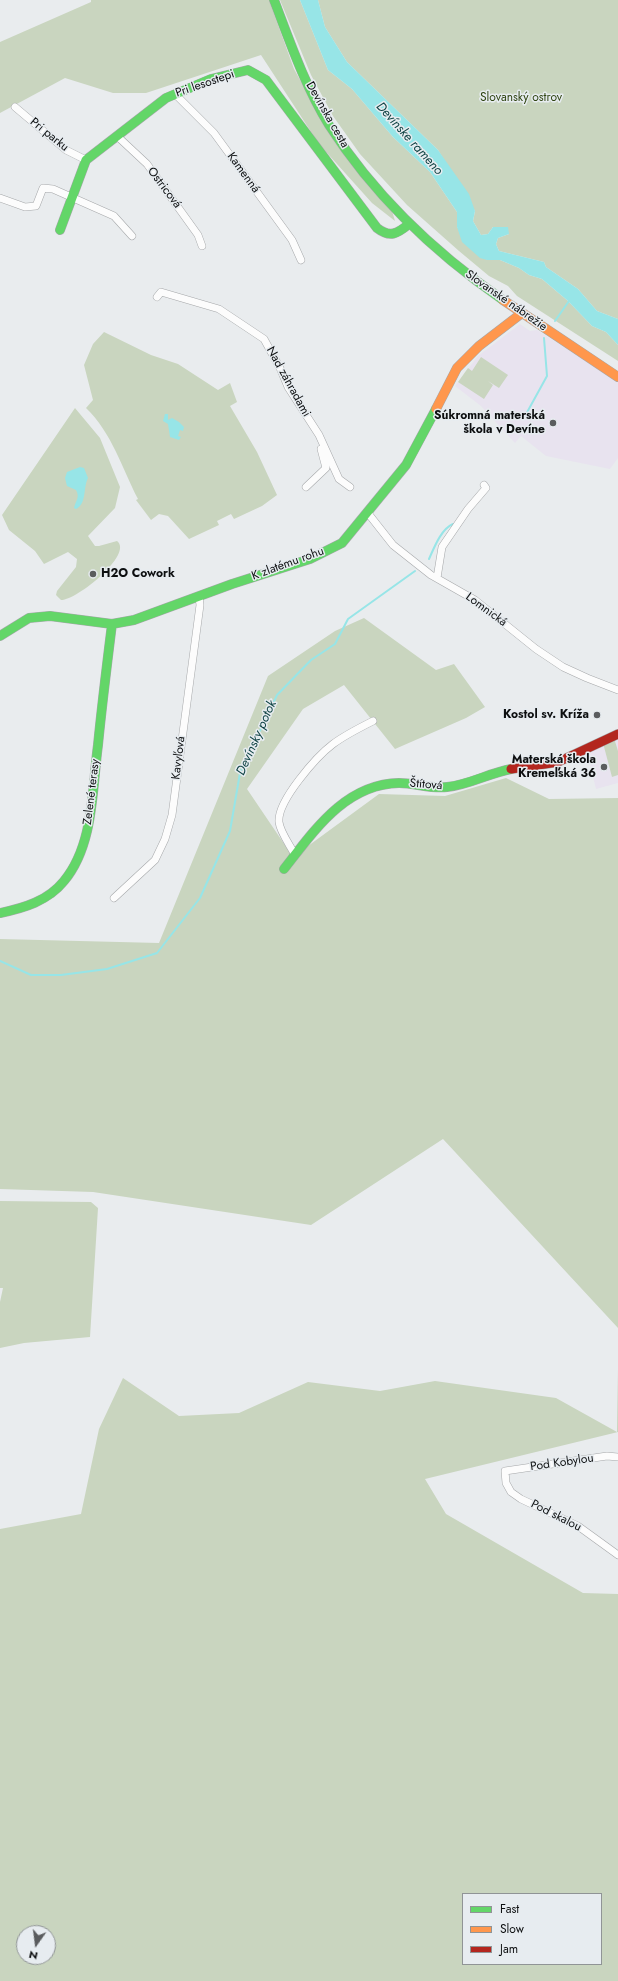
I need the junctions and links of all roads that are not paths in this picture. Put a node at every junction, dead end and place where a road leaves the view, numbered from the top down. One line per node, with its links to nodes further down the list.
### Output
1 (274, 0): 8 (street, Devínska cesta)
2 (175, 94): 4 (street, Pri lesostepi); 9 (street, Pri lesostepi); 13 (street, Kamenná)
3 (15, 107): 5 (street, Pri parku)
4 (118, 136): 5 (street, Pri lesostepi); 12 (street, Ostricová)
5 (86, 160): 7 (street)
6 (0, 198): 7 (street)
7 (72, 198): 10 (street); 11 (street)
8 (402, 216): 9 (street, Slovanské nábrežie)
9 (410, 224): 15 (street, Slovanské nábrežie)
10 (60, 230)
11 (132, 236)
12 (202, 246)
13 (300, 260)
14 (157, 297): 17 (street, Nad záhradami)
15 (522, 313): 16 (street, Slovanské nábrežie); 21 (street, K zlatému rohu)
16 (618, 377)
17 (319, 435): 19 (street); 20 (street, Nad záhradami)
18 (484, 485): 22 (street)
19 (306, 487)
20 (350, 487)
21 (367, 512): 22 (street, Lomnická); 23 (street, K zlatému rohu)
22 (437, 578): 26 (street, Lomnická)
23 (199, 597): 24 (street, K zlatému rohu); 31 (street, Kavyľová)
24 (112, 624): 25 (street, K zlatému rohu); 32 (street, Zelené terasy)
25 (0, 636)
26 (618, 690)
27 (373, 721): 29 (street)
28 (618, 734): 29 (street, Štítová)
29 (295, 855): 30 (street, Štítová)
30 (284, 869)
31 (114, 898)
32 (0, 913)
33 (618, 1457): 34 (street, Pod Kobylou)
34 (505, 1471): 35 (street, Pod skalou)
35 (618, 1555)

